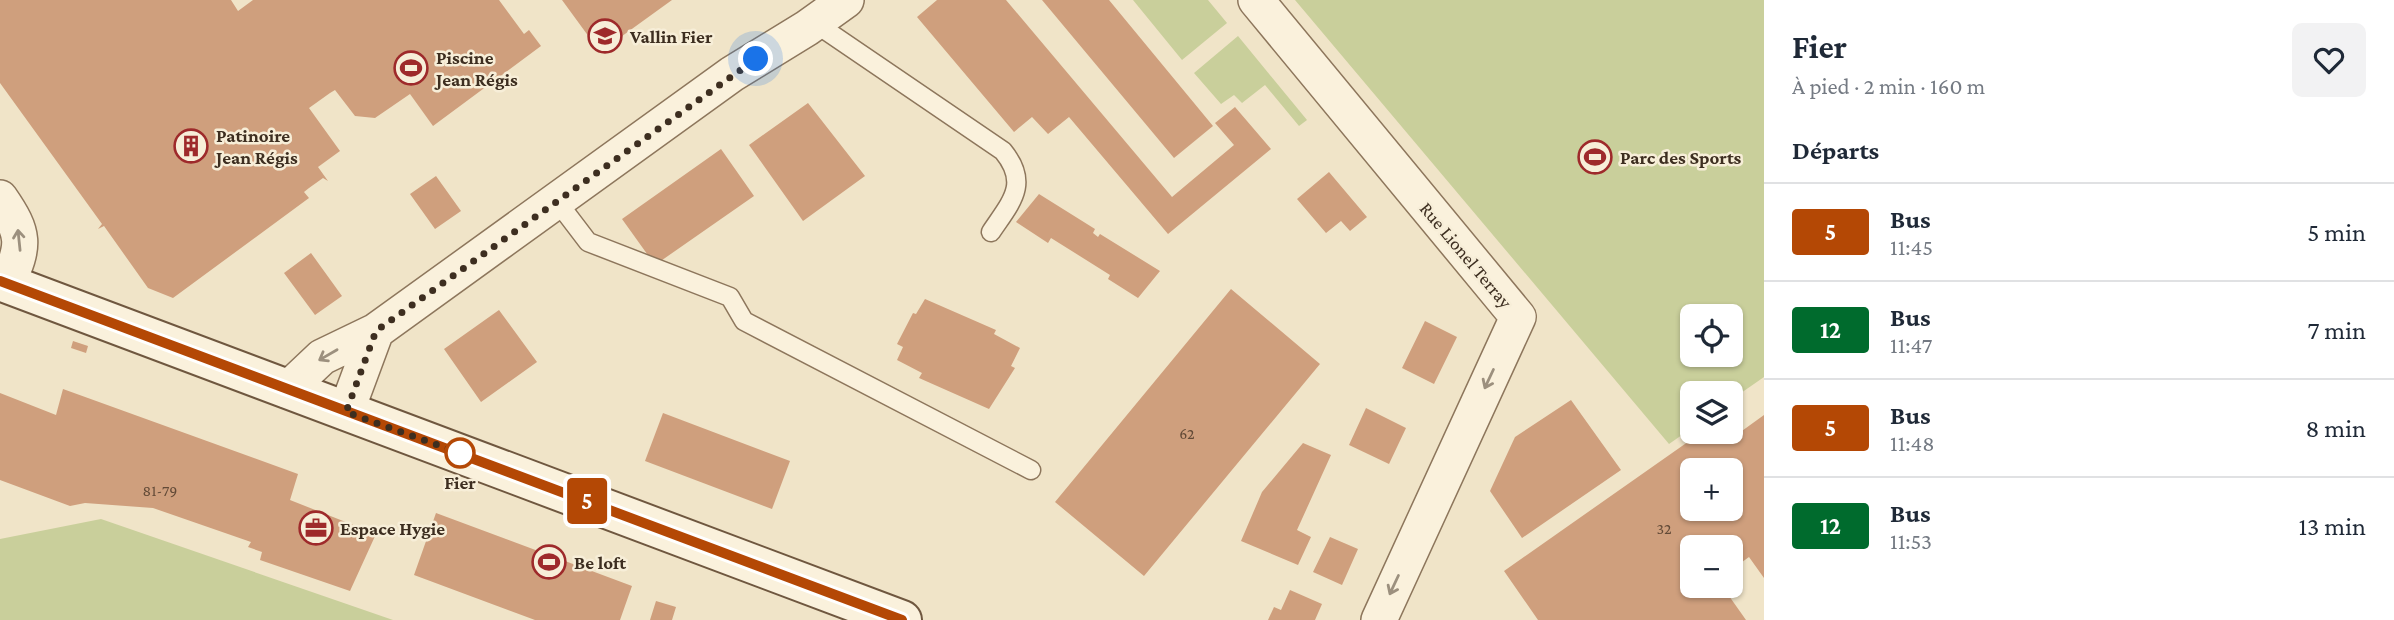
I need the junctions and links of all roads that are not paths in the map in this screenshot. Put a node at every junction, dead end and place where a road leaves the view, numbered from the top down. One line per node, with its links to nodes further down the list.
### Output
1 (846, 0): 3 (street)
2 (1256, 0): 13 (street, Rue Lionel Terray, one-way to 13)
3 (816, 23): 5 (street); 6 (lane)
4 (0, 198): 7 (street, one-way to 4)
5 (556, 200): 8 (street); 11 (lane)
6 (991, 232)
7 (4, 283): 9 (main road)
8 (376, 331): 9 (street, one-way to 9); 10 (street)
9 (287, 390): 10 (main road)
10 (346, 412): 12 (main road)
11 (1031, 470)
12 (902, 620)
13 (1378, 620)

